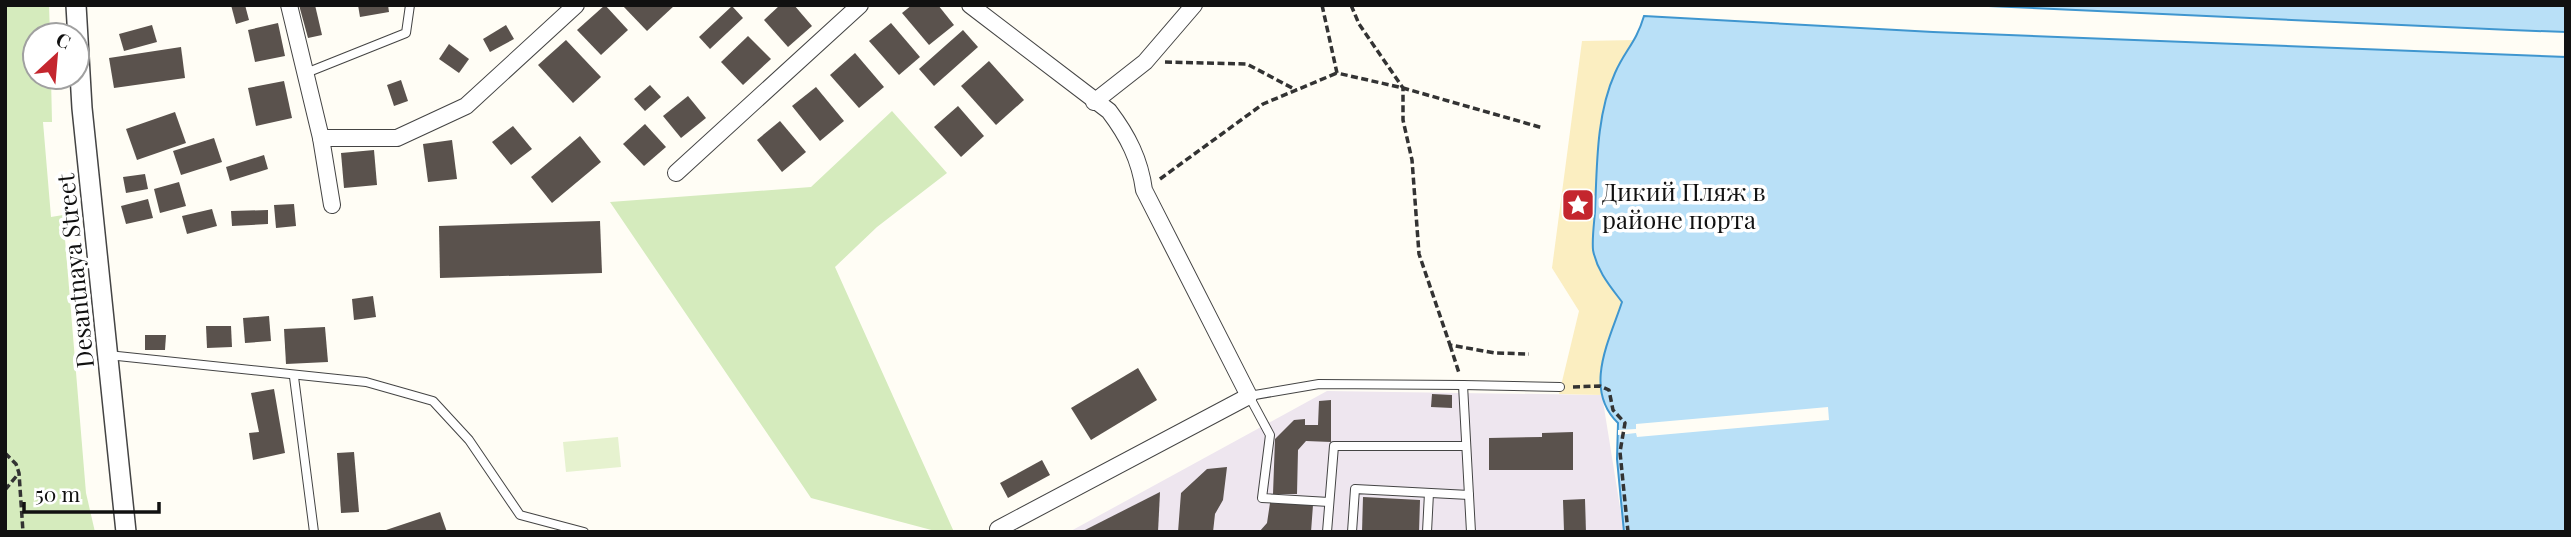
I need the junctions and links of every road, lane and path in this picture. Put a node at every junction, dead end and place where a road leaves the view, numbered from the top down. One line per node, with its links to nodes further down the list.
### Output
1 (76, 5): 23 (street, Desantnaya Street)
2 (289, 5): 11 (street)
3 (410, 5): 11 (lane)
4 (576, 5): 17 (street)
5 (860, 5): 18 (street)
6 (970, 5): 15 (street)
7 (1194, 5): 10 (street)
8 (1322, 5): 12 (path)
9 (1351, 5): 13 (path)
10 (1145, 62): 14 (path); 15 (street)
11 (306, 73): 17 (street)
12 (1337, 74): 13 (path); 14 (path)
13 (1403, 88): 16 (path); 21 (path)
14 (1296, 90): 19 (path)
15 (1094, 102): 19 (street)
16 (1543, 128)
17 (321, 138): 20 (street)
18 (676, 173)
19 (1144, 190): 27 (street)
20 (332, 205)
21 (1450, 345): 22 (path); 25 (path)
22 (1529, 354)
23 (108, 355): 24 (lane); 37 (street, Desantnaya Street)
24 (294, 377): 38 (lane); 39 (lane)
25 (1463, 385): 26 (lane); 27 (lane); 28 (lane)
26 (1560, 387): 44 (path)
27 (1250, 396): 34 (lane); 35 (street)
28 (1466, 446): 33 (lane); 34 (lane)
29 (5, 453): 30 (path)
30 (19, 473): 31 (path); 36 (path)
31 (5, 490)
32 (1429, 493): 33 (lane); 41 (lane); 42 (lane)
33 (1469, 495): 43 (lane)
34 (1329, 502): 40 (lane)
35 (998, 531)
36 (23, 532)
37 (126, 532)
38 (314, 532)
39 (584, 532)
40 (1327, 532)
41 (1352, 532)
42 (1427, 532)
43 (1471, 532)
44 (1628, 532)

